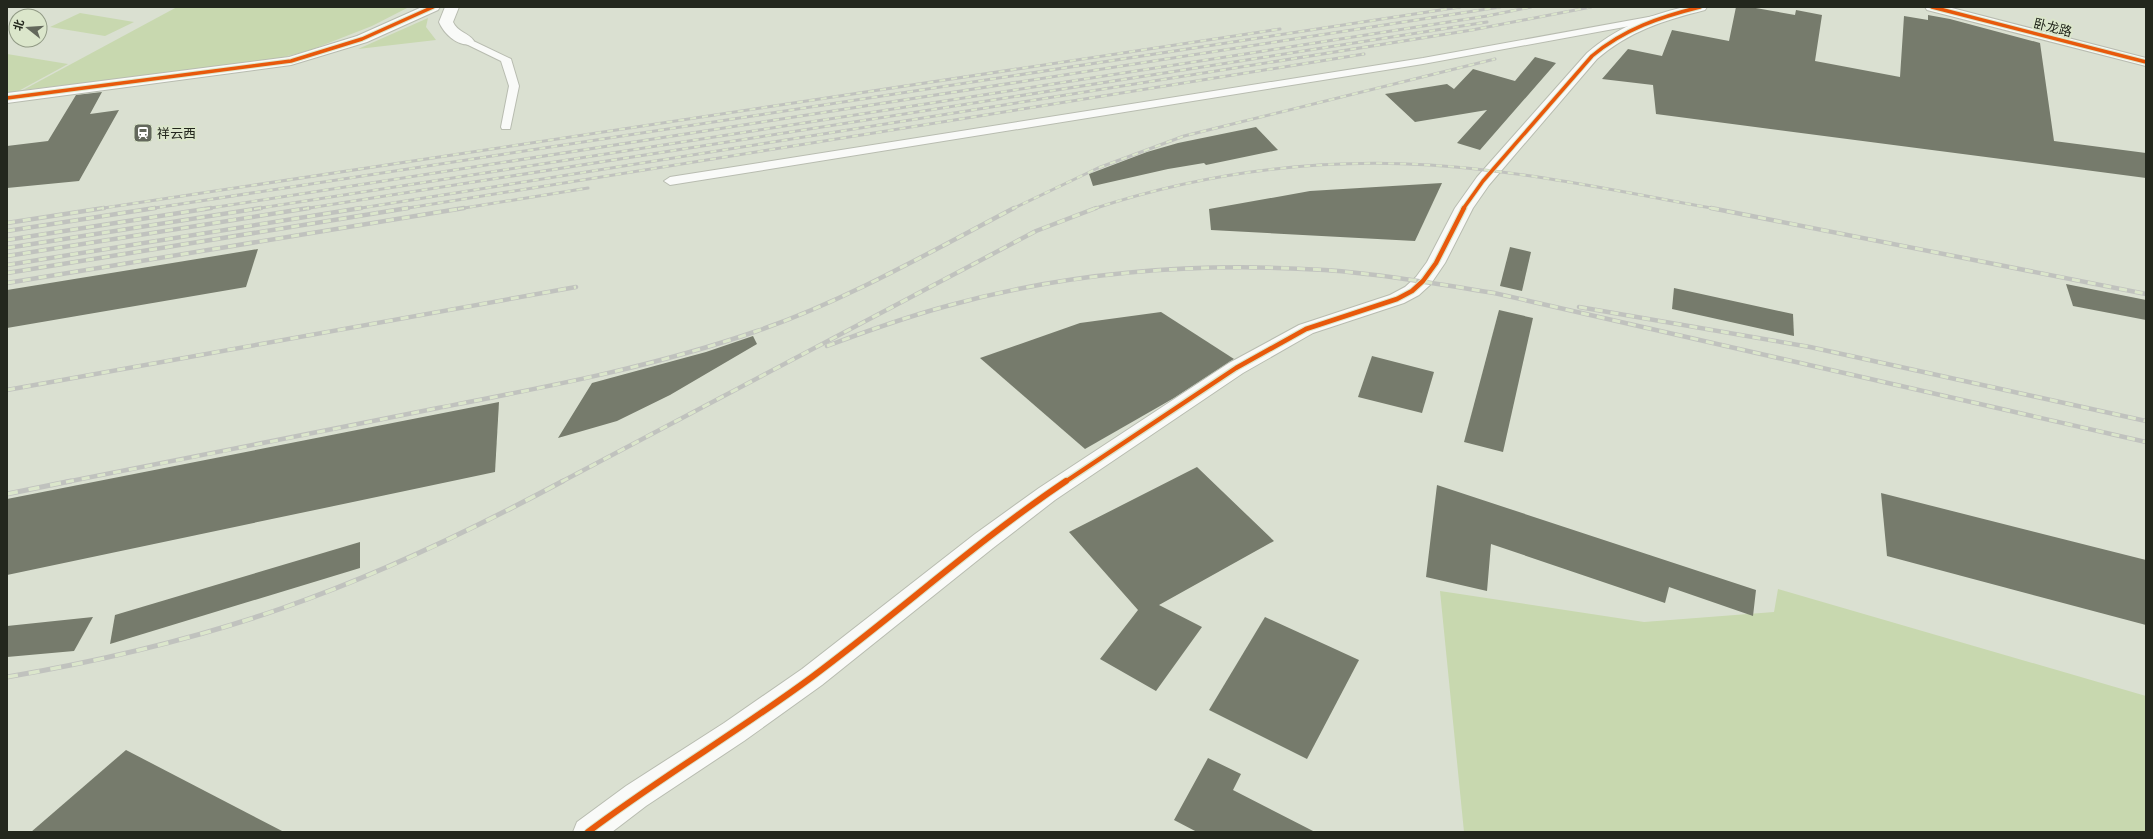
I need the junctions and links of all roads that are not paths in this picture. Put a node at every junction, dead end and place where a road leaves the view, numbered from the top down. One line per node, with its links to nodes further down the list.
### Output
1 (432, 7): 8 (street)
2 (452, 7): 6 (street)
3 (1700, 7): 5 (street)
4 (1932, 7): 7 (street, 卧龙路)
5 (1654, 19): 10 (lane); 11 (street)
6 (467, 41): 9 (lane)
7 (2146, 62)
8 (7, 98)
9 (506, 127)
10 (670, 181)
11 (636, 796): 12 (street); 13 (lane)
12 (588, 832)
13 (613, 832)

